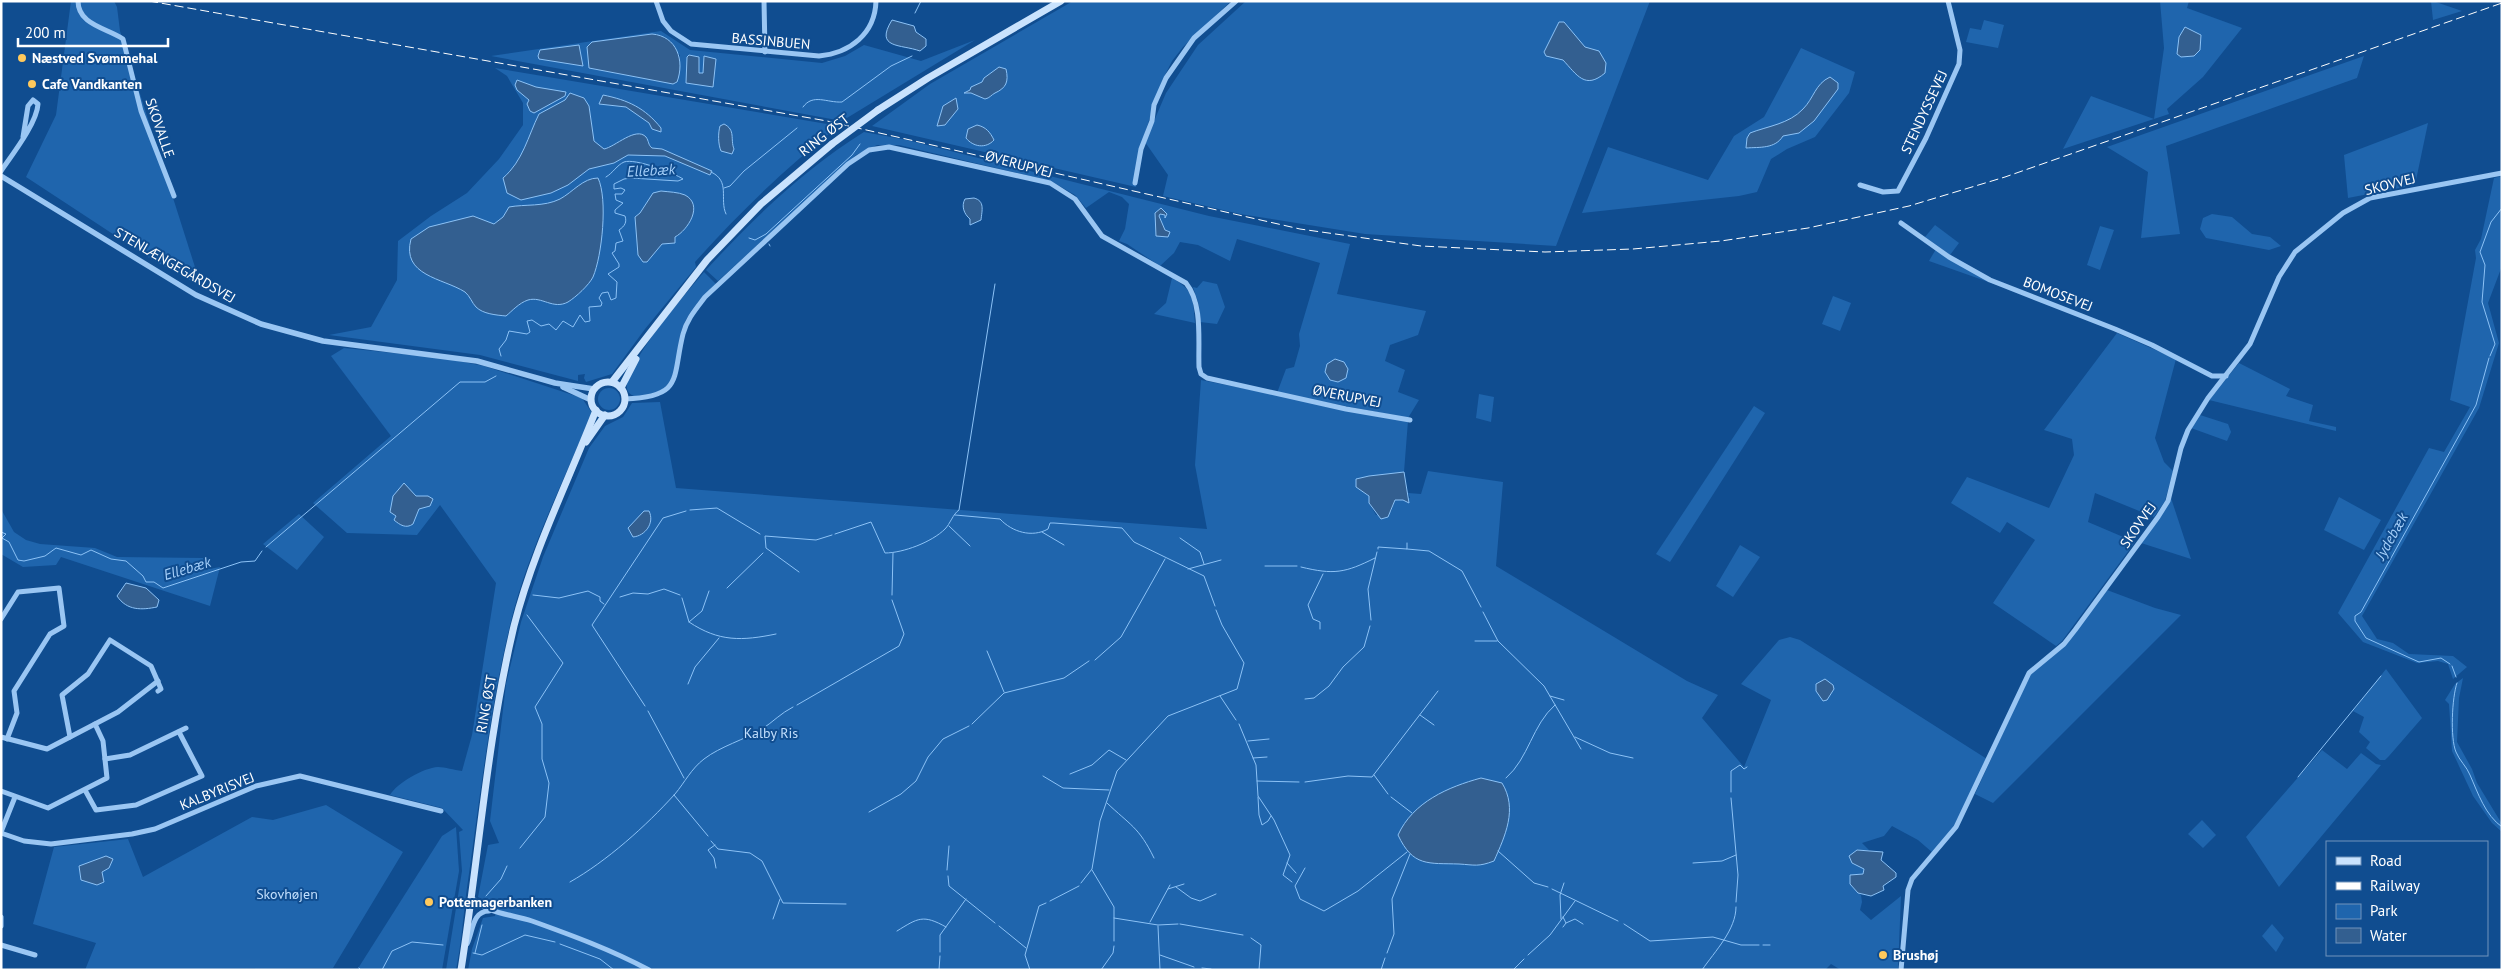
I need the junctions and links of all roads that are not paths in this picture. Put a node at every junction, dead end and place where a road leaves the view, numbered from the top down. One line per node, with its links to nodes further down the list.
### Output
1 (78, 1): 15 (street, SKOVALLE)
2 (656, 1): 8 (street, BASSINBUEN)
3 (764, 1): 8 (street)
4 (876, 1): 8 (street, BASSINBUEN)
5 (1061, 1): 17 (main road, RING ØST, bridge)
6 (1236, 1): 13 (street)
7 (1948, 1): 14 (street, STENDYSSEVEJ)
8 (765, 52)
9 (23, 137): 9 (street); 10 (street)
10 (1, 171)
11 (2502, 173): 19 (street, SKOVVEJ)
12 (1, 176): 21 (street, STENLÆNGEGÅRDSVEJ)
13 (1135, 183)
14 (1860, 185)
15 (174, 196)
16 (1901, 223): 18 (street, BOMOSEVEJ)
17 (646, 340): 20 (main road, RING ØST); 23 (main road, RING ØST)
18 (2212, 376): 19 (street, BOMOSEVEJ); 22 (street)
19 (2226, 376): 22 (street, SKOVVEJ)
20 (612, 382): 23 (main road); 24 (main road)
21 (555, 383): 24 (street, STENLÆNGEGÅRDSVEJ); 26 (street, STENLÆNGEGÅRDSVEJ)
22 (2217, 387): 55 (street, SKOVVEJ)
23 (621, 388): 25 (main road)
24 (594, 389): 26 (main road)
25 (625, 399): 28 (main road); 29 (street, ØVERUPVEJ)
26 (591, 400): 27 (main road)
27 (596, 410): 28 (main road); 30 (main road, RING ØST)
28 (605, 415): 30 (main road, RING ØST)
29 (1410, 420)
30 (579, 453): 46 (main road, RING ØST)
31 (1, 619): 39 (street)
32 (158, 681): 33 (street); 34 (street); 37 (street)
33 (158, 691)
34 (94, 724): 37 (street); 40 (street)
35 (186, 728): 36 (street)
36 (179, 732): 40 (street); 41 (street)
37 (70, 736): 39 (street)
38 (1, 737): 39 (street)
39 (7, 739)
40 (105, 759): 41 (street)
41 (85, 790): 43 (street)
42 (1, 791): 43 (street)
43 (15, 797): 45 (street)
44 (441, 811): 45 (street, KALBYRISVEJ)
45 (1, 833)
46 (472, 898): 47 (street); 51 (main road, RING ØST)
47 (492, 911): 51 (street); 54 (street)
48 (1, 917): 49 (street)
49 (1, 926)
50 (1, 945): 52 (street)
51 (464, 950): 53 (main road, RING ØST)
52 (35, 955)
53 (461, 970)
54 (649, 970)
55 (1900, 970)

